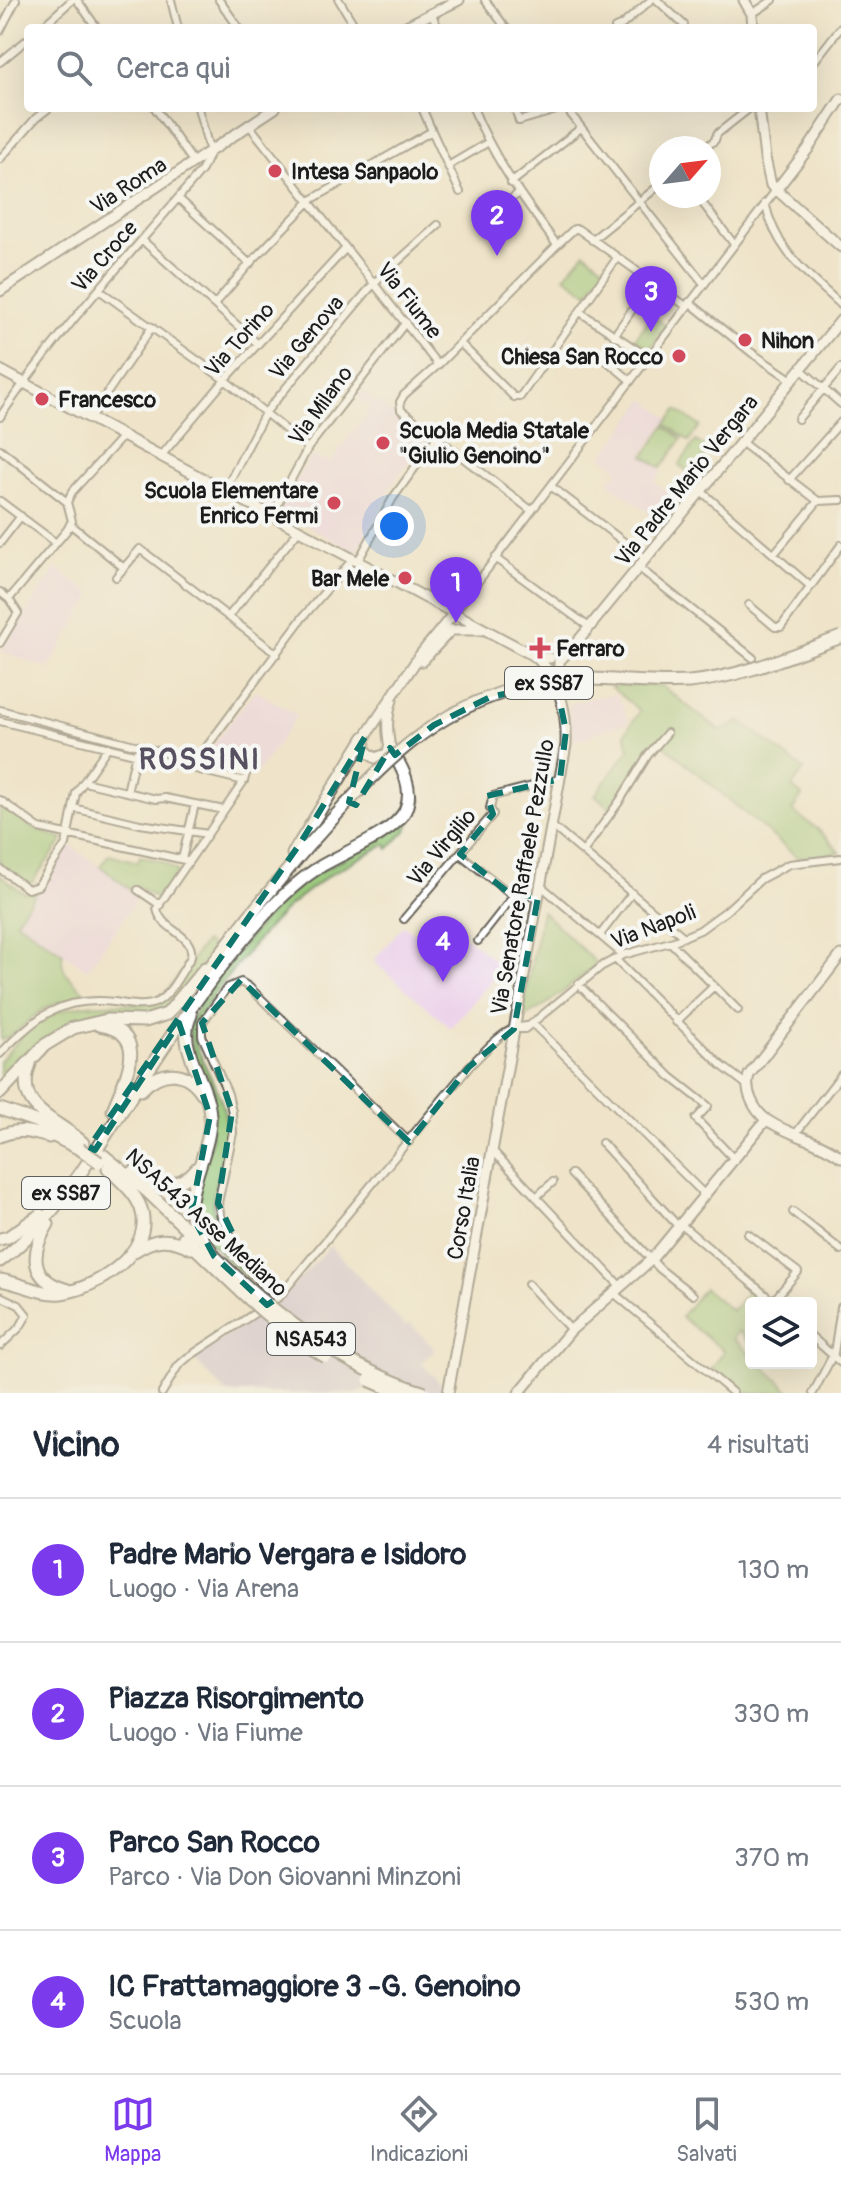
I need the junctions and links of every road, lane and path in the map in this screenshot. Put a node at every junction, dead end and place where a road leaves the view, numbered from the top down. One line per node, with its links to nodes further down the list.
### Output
1 (16, 0): 25 (street)
2 (74, 0): 13 (street); 14 (street)
3 (171, 0): 15 (street)
4 (219, 0): 16 (street)
5 (339, 0): 17 (street)
6 (459, 0): 11 (street)
7 (485, 0): 20 (street)
8 (654, 0): 21 (street); 22 (street)
9 (744, 0): 12 (street)
10 (773, 0): 12 (street)
11 (431, 12): 18 (street); 19 (street)
12 (752, 14): 23 (street)
13 (46, 24)
14 (94, 24)
15 (177, 24)
16 (236, 24)
17 (354, 24)
18 (409, 24)
19 (436, 24)
20 (503, 24)
21 (623, 24)
22 (683, 24)
23 (753, 24)
24 (841, 27): 27 (street)
25 (0, 31)
26 (24, 42): 28 (street)
27 (817, 58)
28 (0, 62)
29 (841, 100): 51 (street)
30 (44, 112): 47 (street)
31 (158, 112): 48 (street)
32 (199, 112): 46 (street)
33 (269, 112): 41 (street, Via Roma)
34 (424, 112): 43 (street)
35 (475, 112): 45 (street)
36 (516, 112): 37 (street)
37 (550, 112)
38 (567, 112): 42 (street)
39 (745, 112): 44 (street)
40 (759, 112): 49 (street)
41 (249, 125): 46 (street, Via Roma); 58 (street, Via Fiume)
42 (581, 128): 52 (street); 59 (street)
43 (432, 131): 50 (street); 58 (street)
44 (716, 136)
45 (487, 143): 50 (street); 52 (street)
46 (210, 152): 48 (street, Via Roma); 57 (street, Via Croce)
47 (0, 159)
48 (194, 163): 76 (street, Via Roma)
49 (765, 163): 51 (street); 53 (street)
50 (448, 166): 54 (street)
51 (789, 172): 53 (street)
52 (511, 183): 55 (street)
53 (776, 190): 60 (street); 68 (street)
54 (460, 192)
55 (519, 193): 62 (street); 67 (street)
56 (649, 193): 59 (street)
57 (178, 198): 64 (street, Via Croce); 71 (street)
58 (311, 200): 69 (street, Via Fiume); 71 (street)
59 (638, 202): 65 (street); 74 (street)
60 (765, 203): 66 (street); 79 (street)
61 (706, 208): 66 (street)
62 (482, 221)
63 (438, 225): 73 (street, Via Genova)
64 (142, 240): 75 (street, Via Croce); 77 (street)
65 (592, 240): 67 (street); 70 (street)
66 (734, 244): 74 (street)
67 (557, 245): 85 (street, Via Fiume)
68 (841, 247)
69 (346, 248): 73 (street, Via Fiume); 86 (street, Via Torino)
70 (617, 258): 72 (street); 80 (street)
71 (250, 264): 77 (street)
72 (652, 281): 78 (street); 84 (street)
73 (375, 282): 82 (street, Via Fiume); 99 (street, Via Genova)
74 (704, 284): 78 (street)
75 (99, 290): 83 (street); 96 (street, Via Croce)
76 (0, 291)
77 (215, 304): 86 (street)
78 (688, 304): 88 (street); 94 (street)
79 (841, 305)
80 (580, 312): 84 (street); 85 (street)
81 (841, 320): 91 (street, Via Padre Mario Vergara)
82 (406, 322): 89 (street, Via Fiume); 107 (street, Via Milano)
83 (152, 327): 93 (street); 101 (street)
84 (614, 336): 88 (street)
85 (460, 343): 89 (street, Via Fiume)
86 (258, 344): 93 (street, Via Torino)
87 (595, 351): 95 (street)
88 (649, 358): 95 (street)
89 (438, 365): 105 (street)
90 (841, 368): 97 (street)
91 (801, 369): 94 (street, Via Padre Mario Vergara); 97 (street)
92 (0, 370): 96 (street)
93 (225, 380): 99 (street); 109 (street, Via Torino)
94 (792, 380): 106 (street, Via Padre Mario Vergara)
95 (631, 381): 111 (street)
96 (23, 382): 100 (street, Via Croce); 101 (street)
97 (823, 389): 98 (street); 102 (street)
98 (841, 404)
99 (265, 413): 107 (street); 112 (street, Via Genova)
100 (0, 417)
101 (90, 418): 104 (street)
102 (798, 419)
103 (841, 422): 110 (street)
104 (123, 436): 109 (street); 117 (street)
105 (437, 437): 118 (street); 128 (street)
106 (740, 441): 110 (street); 113 (street, Via Padre Mario Vergara)
107 (308, 448): 119 (street, Via Milano)
108 (0, 449): 117 (street)
109 (161, 456): 112 (street)
110 (789, 480): 116 (street)
111 (552, 487): 118 (street); 129 (street)
112 (225, 490): 119 (street)
113 (700, 490): 126 (street); 129 (street, Via Padre Mario Vergara)
114 (841, 500): 116 (street)
115 (0, 501): 120 (street)
116 (818, 501): 126 (street)
117 (67, 502): 121 (street)
118 (532, 511): 127 (street)
119 (272, 515): 122 (street)
120 (21, 516): 123 (street); 124 (street)
121 (70, 524): 124 (street); 130 (street)
122 (299, 530): 128 (street); 137 (street)
123 (0, 543)
124 (56, 543): 134 (street)
125 (841, 545): 132 (street)
126 (774, 554): 132 (street)
127 (495, 558): 136 (street); 138 (street)
128 (355, 560): 136 (street); 142 (street)
129 (642, 563): 138 (street, Via Padre Mario Vergara); 143 (street)
130 (124, 568): 131 (street); 137 (street)
131 (116, 577)
132 (810, 586): 135 (street)
133 (0, 592): 134 (street)
134 (9, 599): 141 (street)
135 (749, 605)
136 (454, 613): 139 (street); 145 (street)
137 (228, 617): 142 (street)
138 (589, 627): 144 (street, Via Padre Mario Vergara)
139 (488, 631): 144 (street); 145 (street)
140 (841, 637): 178 (highway, ex SS87, bridge)
141 (0, 643)
142 (277, 654): 155 (street)
143 (753, 658)
144 (553, 666): 156 (street, Via Senatore Raffaele Pezzullo)
145 (405, 678): 146 (street)
146 (392, 700): 150 (street); 153 (street)
147 (0, 710): 151 (street)
148 (0, 721): 152 (street)
149 (667, 733): 167 (street)
150 (365, 737): 153 (street); 178 (highway)
151 (111, 739): 152 (street); 154 (street)
152 (108, 747): 154 (street); 157 (street)
153 (390, 748): 184 (highway)
154 (136, 750): 155 (street); 158 (street)
155 (194, 765): 162 (street)
156 (560, 779): 163 (street, Via Senatore Raffaele Pezzullo); 168 (street, Via Virgilio)
157 (84, 782): 158 (street); 161 (street)
158 (127, 792): 160 (street)
159 (0, 800): 165 (street)
160 (195, 804): 162 (street); 164 (street)
161 (73, 808): 164 (street); 165 (street)
162 (224, 810): 166 (street)
163 (552, 826): 167 (street); 172 (street, Via Senatore Raffaele Pezzullo)
164 (189, 831): 166 (street); 170 (street)
165 (68, 834): 170 (street); 171 (street)
166 (208, 834): 170 (street)
167 (583, 852): 174 (street)
168 (460, 854): 175 (street); 179 (street, Via Virgilio)
169 (841, 858): 181 (street, Via Napoli)
170 (186, 860): 177 (street)
171 (0, 869)
172 (540, 885): 176 (street, Via Senatore Raffaele Pezzullo); 180 (street)
173 (138, 890): 177 (street)
174 (632, 893): 180 (street); 181 (street)
175 (515, 894): 176 (street); 182 (street)
176 (538, 897): 195 (street, Via Senatore Raffaele Pezzullo)
177 (160, 905): 196 (street)
178 (249, 916): 184 (highway, ex SS87)
179 (404, 919)
180 (600, 935): 185 (street)
181 (684, 937): 183 (street, Via Napoli)
182 (478, 941)
183 (670, 942): 185 (street, Via Napoli); 190 (street)
184 (228, 950): 188 (highway, ex SS87); 193 (highway); 203 (highway, ex SS87)
185 (623, 955): 187 (street, Via Napoli)
186 (841, 955): 199 (street)
187 (615, 959): 189 (street, Via Napoli); 192 (street)
188 (207, 984): 201 (highway); 203 (highway, ex SS87)
189 (578, 984): 194 (street, Via Napoli); 214 (street)
190 (714, 986): 191 (street); 192 (street)
191 (738, 1010)
192 (676, 1022): 199 (street)
193 (89, 1024): 197 (highway); 203 (highway)
194 (530, 1024): 195 (street, Via Napoli); 219 (street)
195 (514, 1029): 209 (street); 212 (street, Corso Italia)
196 (1, 1052)
197 (31, 1059): 200 (highway); 211 (highway)
198 (841, 1075): 206 (street)
199 (747, 1081): 205 (street)
200 (0, 1093)
201 (208, 1103): 203 (highway); 216 (highway)
202 (0, 1109): 211 (highway, NSA543 Asse Mediano / NSA543)
203 (116, 1112): 220 (highway, ex SS87); 223 (highway)
204 (0, 1117): 208 (highway, NSA543 Asse Mediano / NSA543)
205 (766, 1120): 206 (street); 214 (street)
206 (796, 1133): 213 (street)
207 (0, 1136): 208 (highway)
208 (66, 1141): 211 (highway, NSA543 Asse Mediano / NSA543)
209 (409, 1142): 239 (street); 239 (street)
210 (602, 1143): 224 (street)
211 (82, 1146): 215 (highway, NSA543 Asse Mediano / NSA543)
212 (492, 1150): 221 (street); 251 (street, Corso Italia)
213 (839, 1153)
214 (734, 1159): 219 (street)
215 (103, 1162): 216 (highway); 229 (highway); 230 (highway, NSA543 Asse Mediano / NSA543)
216 (201, 1164): 230 (highway)
217 (571, 1174): 231 (street)
218 (553, 1182): 221 (street)
219 (705, 1195): 224 (street)
220 (64, 1197): 232 (highway, ex SS87); 235 (highway)
221 (536, 1197): 236 (street)
222 (793, 1212): 227 (street)
223 (40, 1215): 226 (highway); 228 (highway)
224 (678, 1226): 231 (street); 240 (street)
225 (748, 1234): 241 (street)
226 (0, 1239)
227 (841, 1250)
228 (0, 1252)
229 (130, 1255): 230 (highway); 235 (highway)
230 (212, 1259): 249 (highway, NSA543 Asse Mediano / NSA543, bridge); 250 (highway, NSA543 Asse Mediano / NSA543, bridge)
231 (651, 1260): 236 (street); 237 (street)
232 (0, 1261)
233 (0, 1280): 235 (highway)
234 (528, 1284): 243 (street)
235 (72, 1291)
236 (618, 1291): 243 (street); 253 (street)
237 (693, 1295)
238 (0, 1296): 245 (street)
239 (279, 1297): 248 (street)
240 (768, 1297)
241 (778, 1297)
242 (841, 1307): 246 (street)
243 (571, 1330): 252 (street)
244 (817, 1342): 246 (street)
245 (0, 1346)
246 (833, 1357): 247 (street); 254 (street)
247 (841, 1363)
248 (162, 1393)
249 (399, 1393)
250 (425, 1393)
251 (448, 1393)
252 (519, 1393)
253 (733, 1393)
254 (813, 1393)

